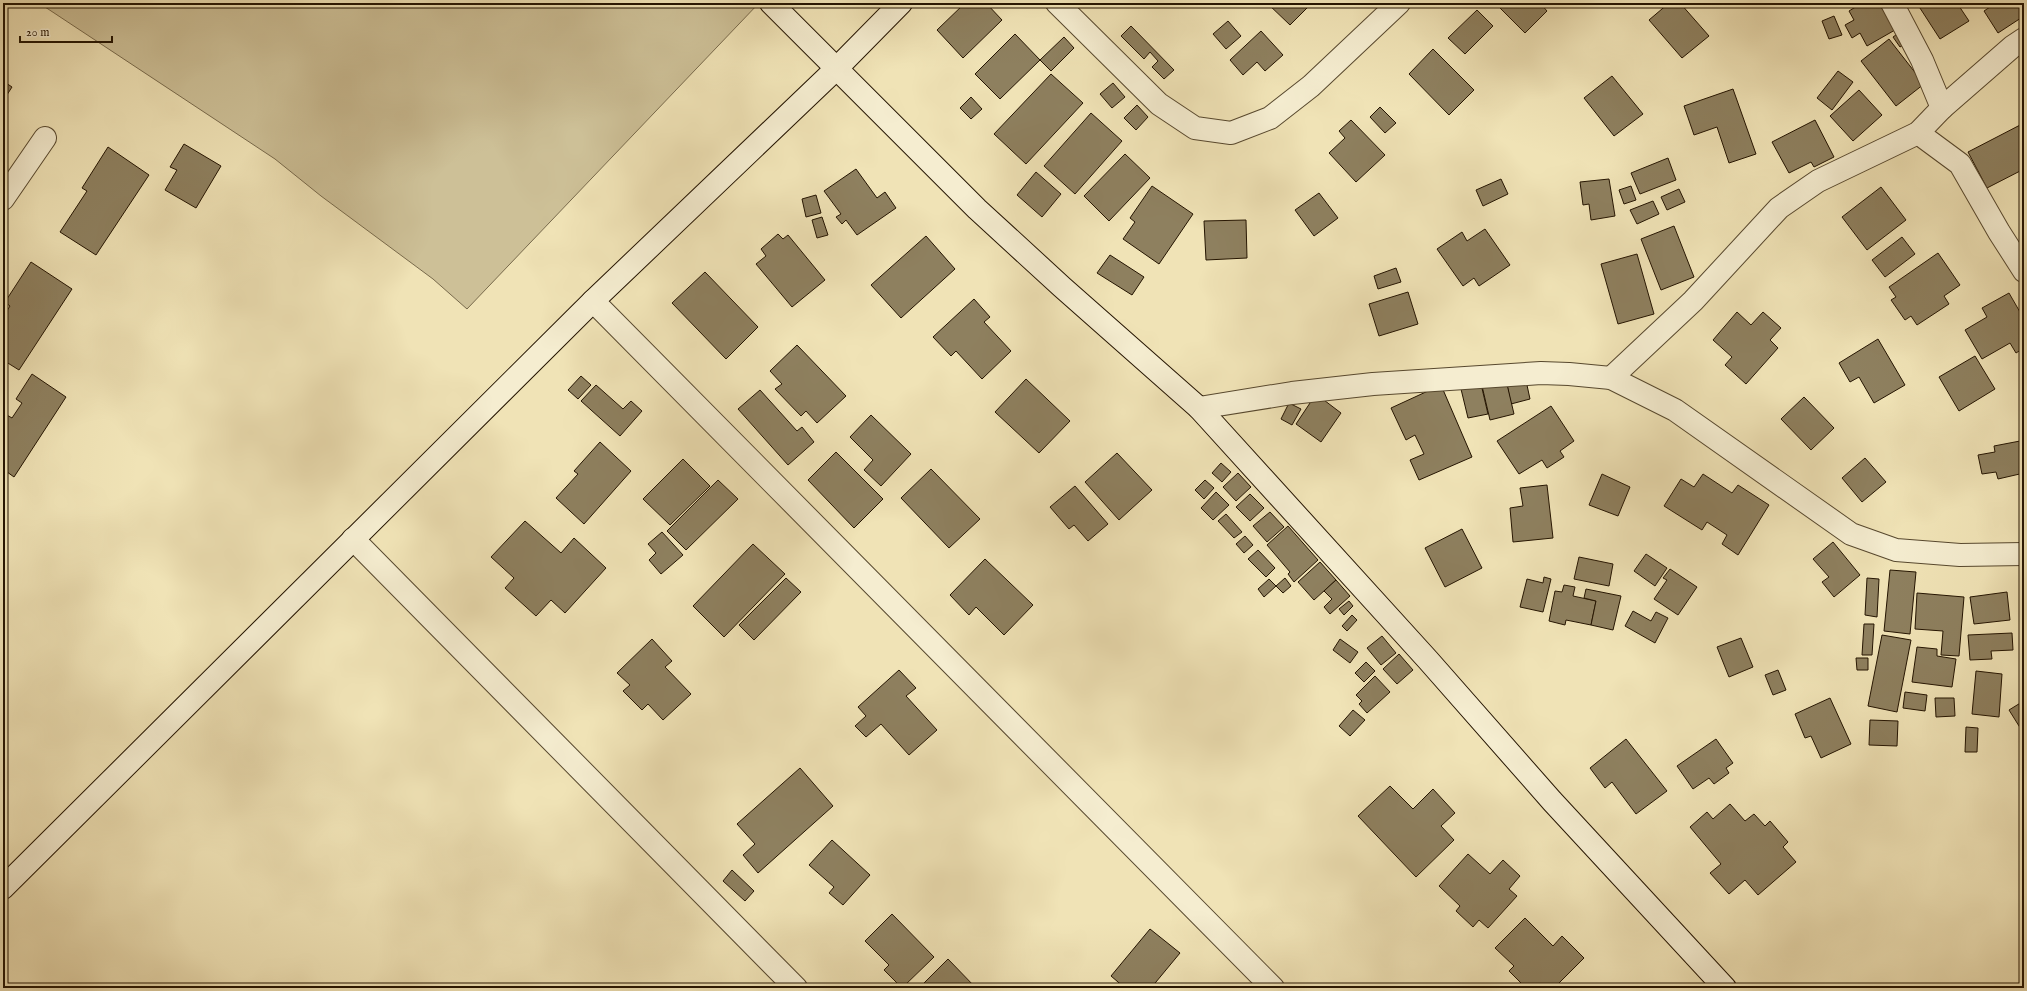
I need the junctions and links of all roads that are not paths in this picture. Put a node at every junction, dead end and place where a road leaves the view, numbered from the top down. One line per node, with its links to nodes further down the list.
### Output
1 (771, 3): 7 (street)
2 (901, 3): 7 (street)
3 (1058, 3): 4 (street)
4 (1399, 3)
5 (1892, 3): 8 (street)
6 (2024, 39): 8 (street)
7 (837, 68): 13 (street); 15 (street)
8 (1942, 108): 9 (street)
9 (1918, 133): 12 (street); 14 (street)
10 (45, 138): 11 (street)
11 (3, 199)
12 (2024, 271)
13 (593, 301): 16 (street); 20 (street)
14 (1611, 378): 15 (street); 17 (street)
15 (1199, 408): 21 (street)
16 (353, 539): 18 (street); 19 (street)
17 (2024, 554)
18 (3, 888)
19 (796, 988)
20 (1273, 988)
21 (1725, 988)

